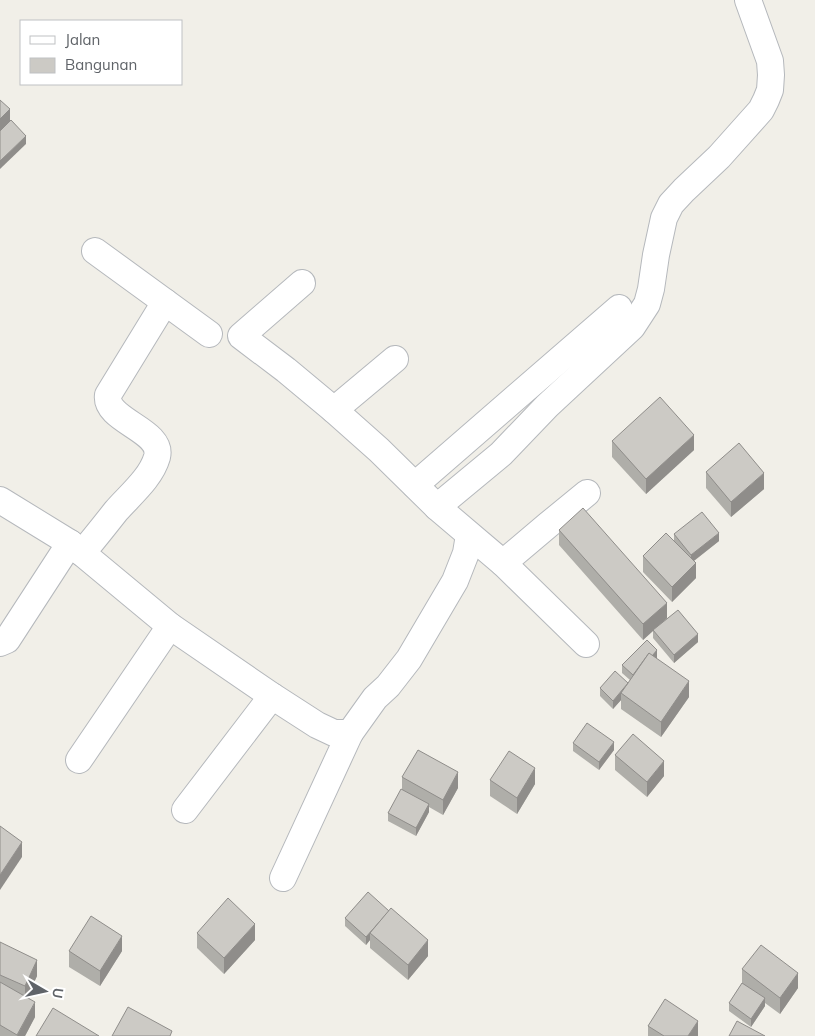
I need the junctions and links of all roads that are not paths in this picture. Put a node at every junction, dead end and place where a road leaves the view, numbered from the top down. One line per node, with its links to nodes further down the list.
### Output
1 (748, 0): 12 (street)
2 (95, 251): 4 (street)
3 (302, 283): 8 (street)
4 (165, 302): 6 (street); 14 (street)
5 (619, 308): 9 (street)
6 (209, 334)
7 (395, 360): 8 (street)
8 (334, 410): 9 (street)
9 (415, 485): 12 (street)
10 (587, 493): 15 (street)
11 (0, 500): 14 (street)
12 (437, 507): 13 (street)
13 (469, 535): 15 (street); 20 (street)
14 (76, 548): 16 (street); 17 (street)
15 (503, 563): 18 (street)
16 (170, 626): 19 (street); 21 (street)
17 (0, 643)
18 (586, 644)
19 (272, 696): 20 (street); 22 (street)
20 (350, 733): 23 (street)
21 (79, 760)
22 (185, 810)
23 (283, 878)

